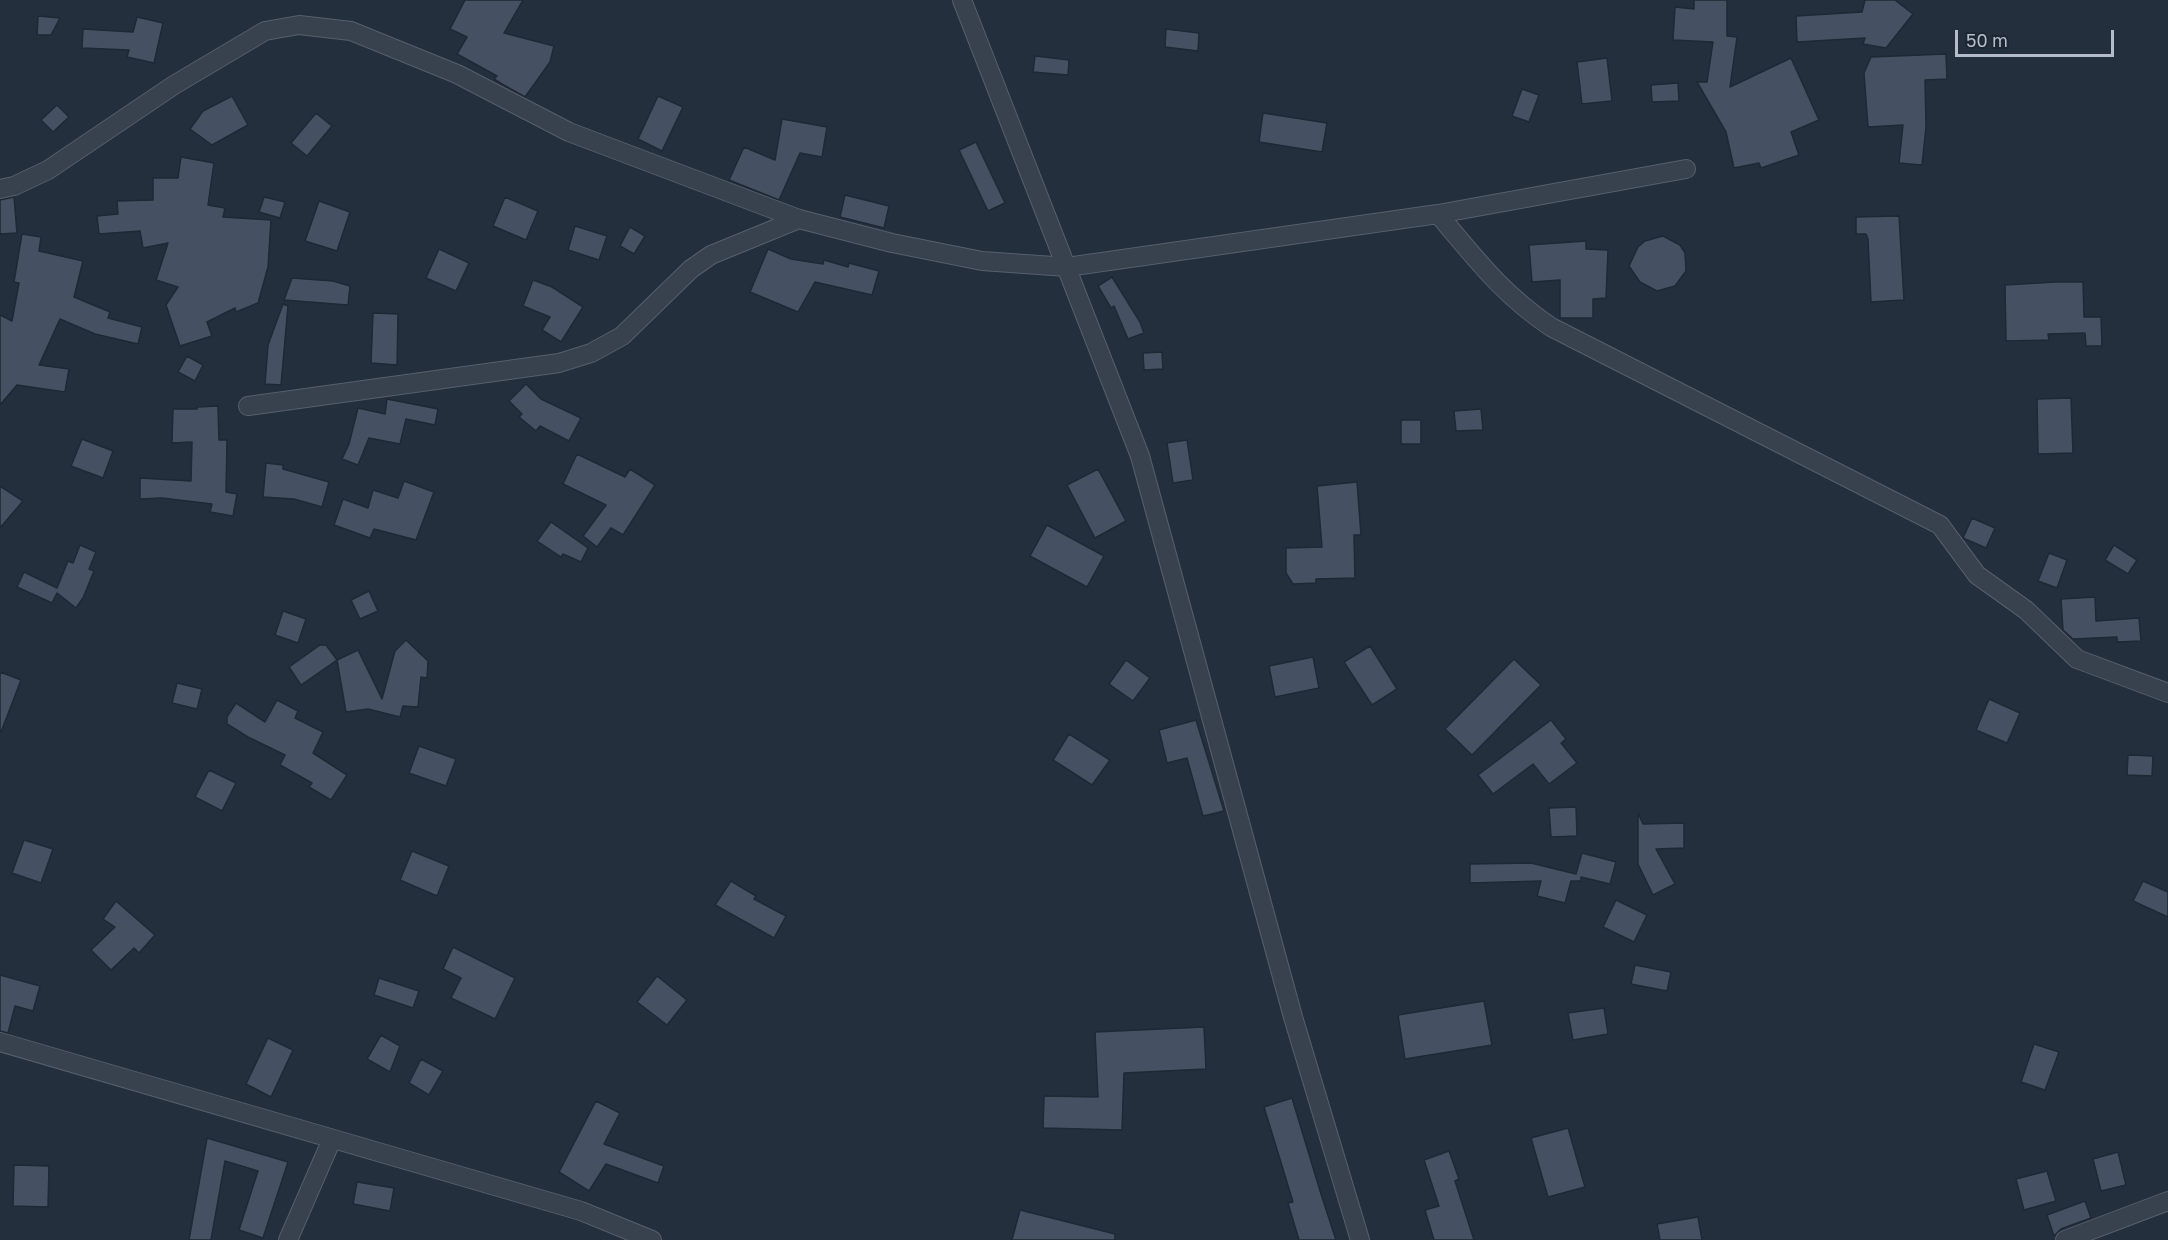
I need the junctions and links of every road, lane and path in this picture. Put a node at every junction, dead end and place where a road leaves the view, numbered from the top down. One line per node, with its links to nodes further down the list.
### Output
1 (962, 0): 6 (street)
2 (1686, 169): 4 (street)
3 (0, 189): 5 (street)
4 (1438, 214): 6 (street); 8 (street)
5 (799, 219): 6 (street); 7 (street)
6 (1067, 267): 14 (street)
7 (248, 406)
8 (2168, 693)
9 (0, 1042): 10 (street)
10 (332, 1139): 12 (street); 13 (street)
11 (2168, 1202): 15 (street)
12 (288, 1240)
13 (652, 1240)
14 (1360, 1240)
15 (2065, 1240)

